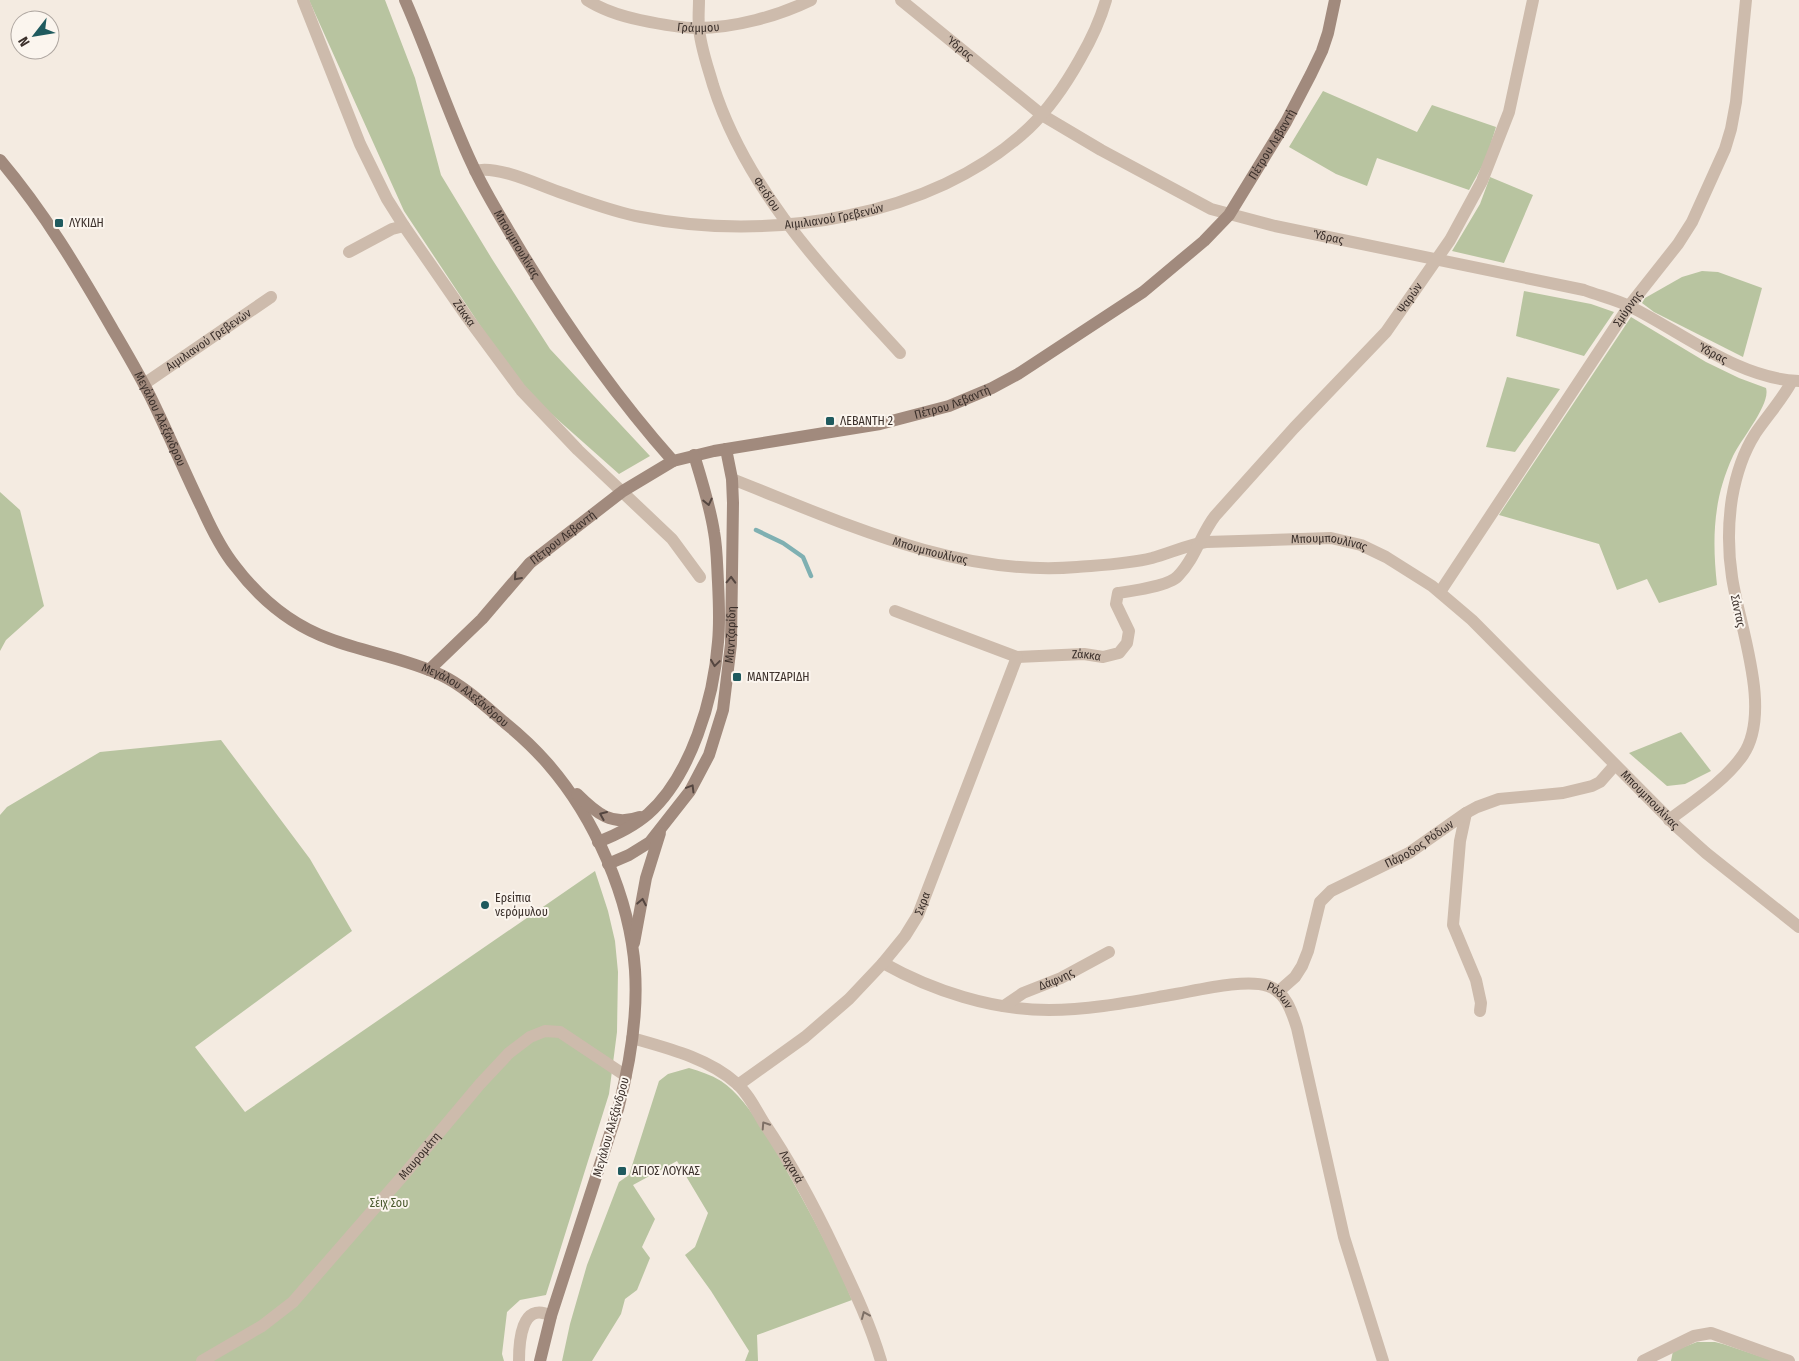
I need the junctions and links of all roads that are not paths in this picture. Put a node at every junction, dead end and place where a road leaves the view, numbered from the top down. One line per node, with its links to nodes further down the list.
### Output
1 (303, 0): 17 (street, Ζάκκα)
2 (405, 0): 14 (street, Μπουμπουλίνας)
3 (700, 0): 11 (street, Φειδίου)
4 (812, 0): 11 (street, Γράμμου)
5 (901, 0): 12 (street, Ύδρας)
6 (1106, 0): 12 (street, Αιμιλιανού Γρεβενών)
7 (1335, 0): 15 (street, Πέτρου Λεβαντή)
8 (1533, 0): 19 (street, Ψαρών)
9 (1746, 0): 21 (street, Σμύρνης)
10 (590, 1): 11 (street, Γράμμου)
11 (699, 28): 16 (street, Φειδίου)
12 (1042, 115): 15 (street, Ύδρας); 16 (street, Αιμιλιανού Γρεβενών)
13 (0, 160): 24 (street, Μεγάλου Αλεξάνδρου)
14 (475, 171): 16 (street, Αιμιλιανού Γρεβενών); 27 (street, Μπουμπουλίνας)
15 (1228, 214): 19 (street, Ύδρας); 25 (street, Πέτρου Λεβαντή)
16 (788, 224): 22 (street, Φειδίου)
17 (404, 226): 18 (street); 29 (street, Ζάκκα)
18 (349, 252)
19 (1438, 259): 21 (street, Ύδρας); 30 (street, Ψαρών)
20 (271, 297): 24 (street, Αιμιλιανού Γρεβενών)
21 (1629, 306): 23 (street, Ύδρας); 32 (street, Σμύρνης)
22 (900, 352)
23 (1795, 381): 40 (street, Σάντας)
24 (144, 384): 35 (street, Μεγάλου Αλεξάνδρου)
25 (726, 449): 26 (street, Πέτρου Λεβαντή); 28 (street, Μαντζαρίδη)
26 (694, 455): 27 (street, Πέτρου Λεβαντή); 38 (street, Μαντζαρίδη, one-way to 38)
27 (673, 461): 29 (street, Πέτρου Λεβαντή)
28 (732, 479): 30 (street, Μπουμπουλίνας); 41 (street, Μαντζαρίδη, one-way to 28)
29 (623, 491): 31 (street, Ζάκκα); 35 (street, Πέτρου Λεβαντή, one-way to 35)
30 (1198, 543): 32 (street, Μπουμπουλίνας); 34 (street, Ζάκκα)
31 (700, 577)
32 (1440, 592): 36 (street, Μπουμπουλίνας)
33 (895, 610): 34 (street, Ζάκκα)
34 (1017, 657): 47 (street, Σκρα)
35 (429, 670): 37 (street, Μεγάλου Αλεξάνδρου)
36 (1615, 765): 39 (street, Πάροδος Ρόδων); 40 (street, Μπουμπουλίνας)
37 (550, 766): 38 (street, one-way to 37); 42 (street, Μεγάλου Αλεξάνδρου)
38 (650, 813): 42 (street, Μαντζαρίδη)
39 (1466, 813): 48 (street, Πάροδος Ρόδων); 50 (street)
40 (1669, 820): 44 (street, Μπουμπουλίνας)
41 (662, 827): 43 (street, Μαντζαρίδη); 45 (street, one-way to 41)
42 (598, 842): 43 (street, Μεγάλου Αλεξάνδρου)
43 (608, 864): 45 (street, Μεγάλου Αλεξάνδρου)
44 (1799, 927)
45 (632, 950): 51 (street, Μεγάλου Αλεξάνδρου)
46 (1109, 952): 49 (street, Δάφνης)
47 (883, 963): 49 (street, Ρόδων); 53 (street, Σκρα)
48 (1278, 992): 49 (street, Ρόδων); 59 (street, Ρόδων)
49 (1004, 1006)
50 (1480, 1011)
51 (632, 1038): 52 (street, Μεγάλου Αλεξάνδρου); 53 (street, Λαχανά)
52 (626, 1076): 54 (street, Μεγάλου Αλεξάνδρου); 55 (street, Μαυρομάτη)
53 (738, 1085): 58 (street, Λαχανά, one-way to 53)
54 (551, 1316): 56 (street); 57 (street, Μεγάλου Αλεξάνδρου)
55 (202, 1361)
56 (519, 1361)
57 (540, 1361)
58 (881, 1361)
59 (1382, 1361)
60 (1643, 1361): 61 (street)
61 (1788, 1361)

